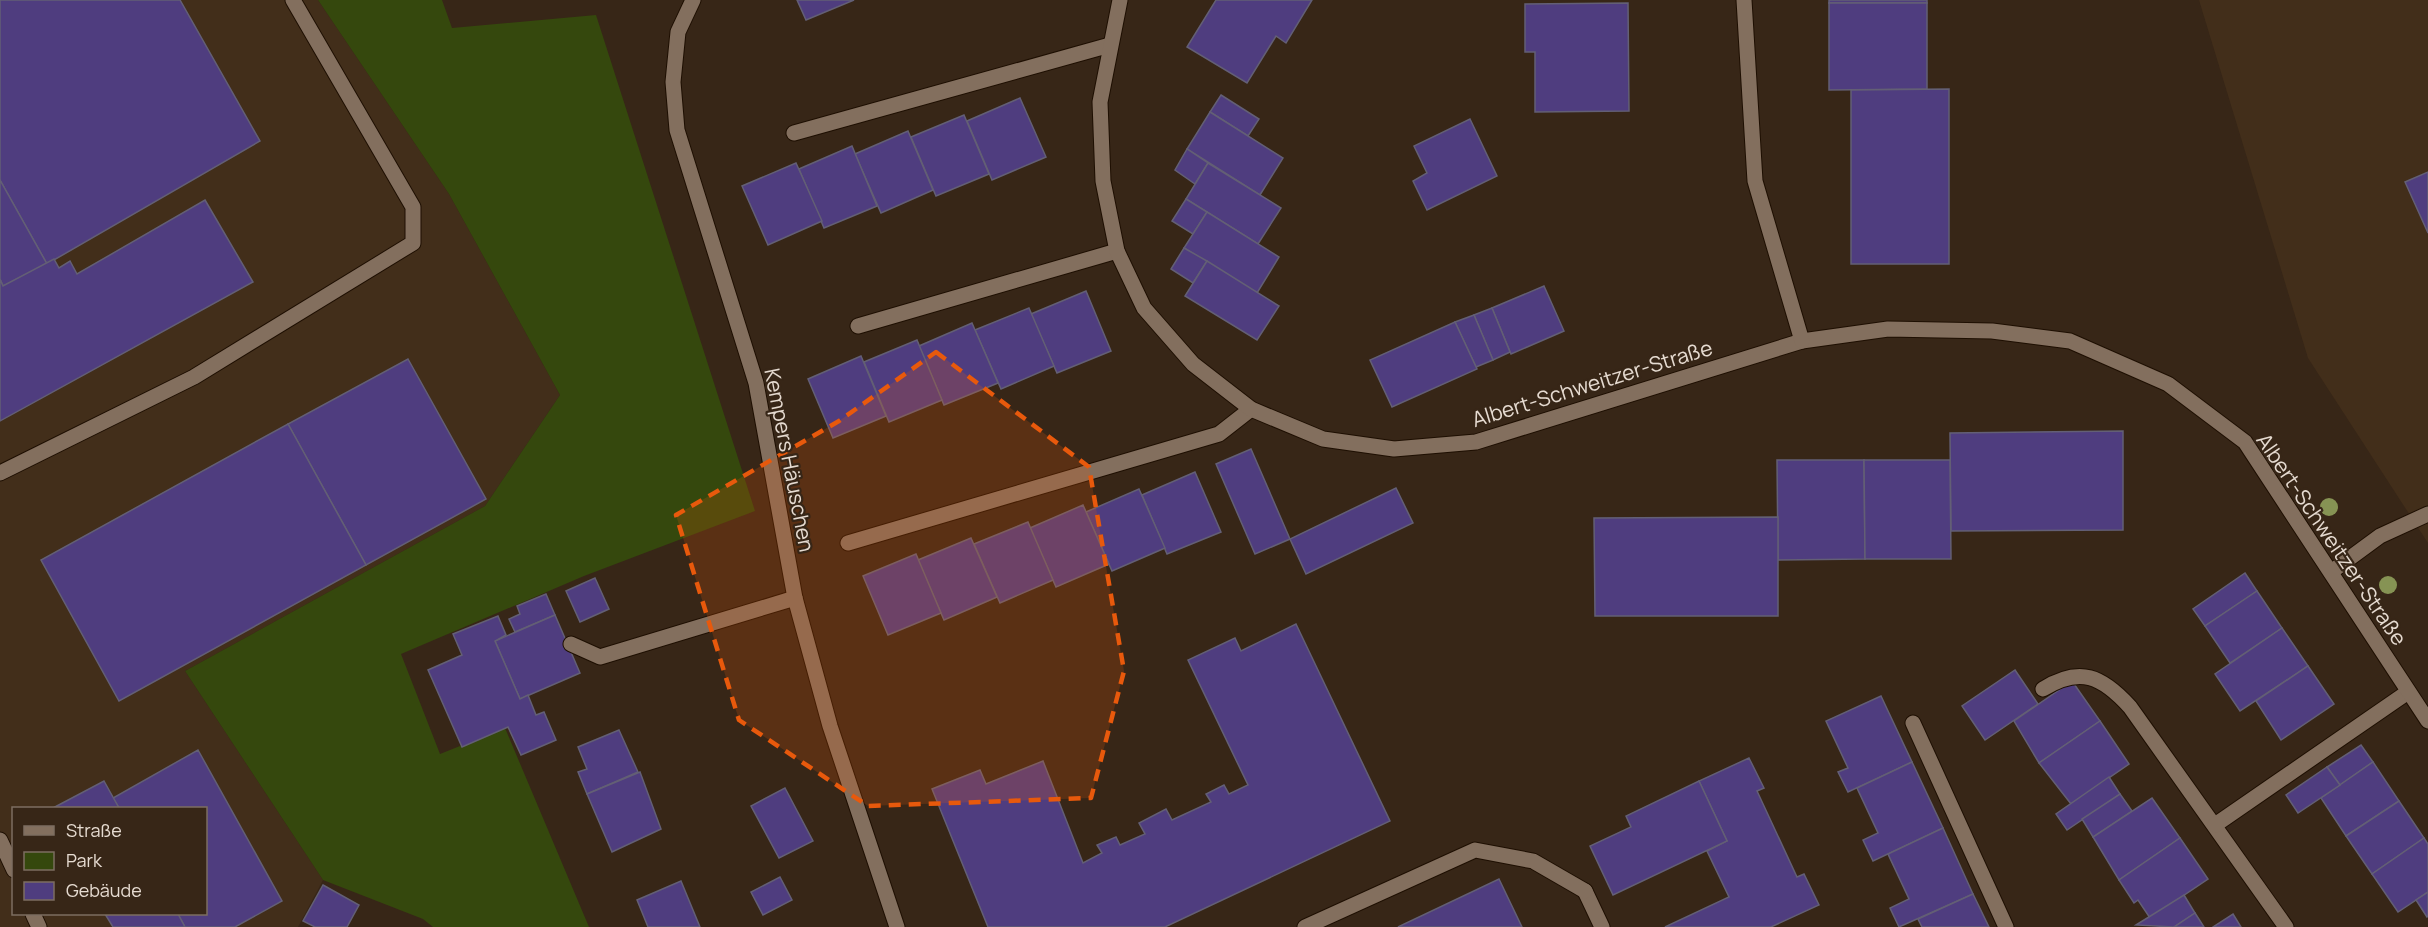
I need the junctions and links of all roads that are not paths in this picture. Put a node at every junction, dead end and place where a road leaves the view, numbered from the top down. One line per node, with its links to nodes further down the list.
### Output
1 (293, 0): 11 (street)
2 (693, 0): 15 (street, Kempers Häuschen)
3 (1120, 0): 5 (street, Albert-Schweitzer-Straße)
4 (1744, 0): 9 (street)
5 (1110, 45): 6 (street); 7 (street, Albert-Schweitzer-Straße)
6 (794, 133)
7 (1117, 251): 8 (street); 10 (street, Albert-Schweitzer-Straße)
8 (858, 326)
9 (1802, 341): 10 (street, Albert-Schweitzer-Straße); 14 (street, Albert-Schweitzer-Straße)
10 (1251, 410): 13 (street)
11 (0, 472)
12 (2428, 514): 14 (street)
13 (848, 543)
14 (2331, 572): 18 (street, Albert-Schweitzer-Straße)
15 (795, 598): 16 (street); 24 (street, Kempers Häuschen)
16 (571, 644)
17 (2043, 689): 21 (street)
18 (2408, 692): 19 (street, Albert-Schweitzer-Straße); 21 (street)
19 (2428, 721)
20 (1912, 723): 27 (street)
21 (2215, 825): 28 (street)
22 (0, 840): 23 (street)
23 (12, 866)
24 (897, 927)
25 (1305, 927): 26 (street)
26 (1602, 927)
27 (2006, 927)
28 (2286, 927)

